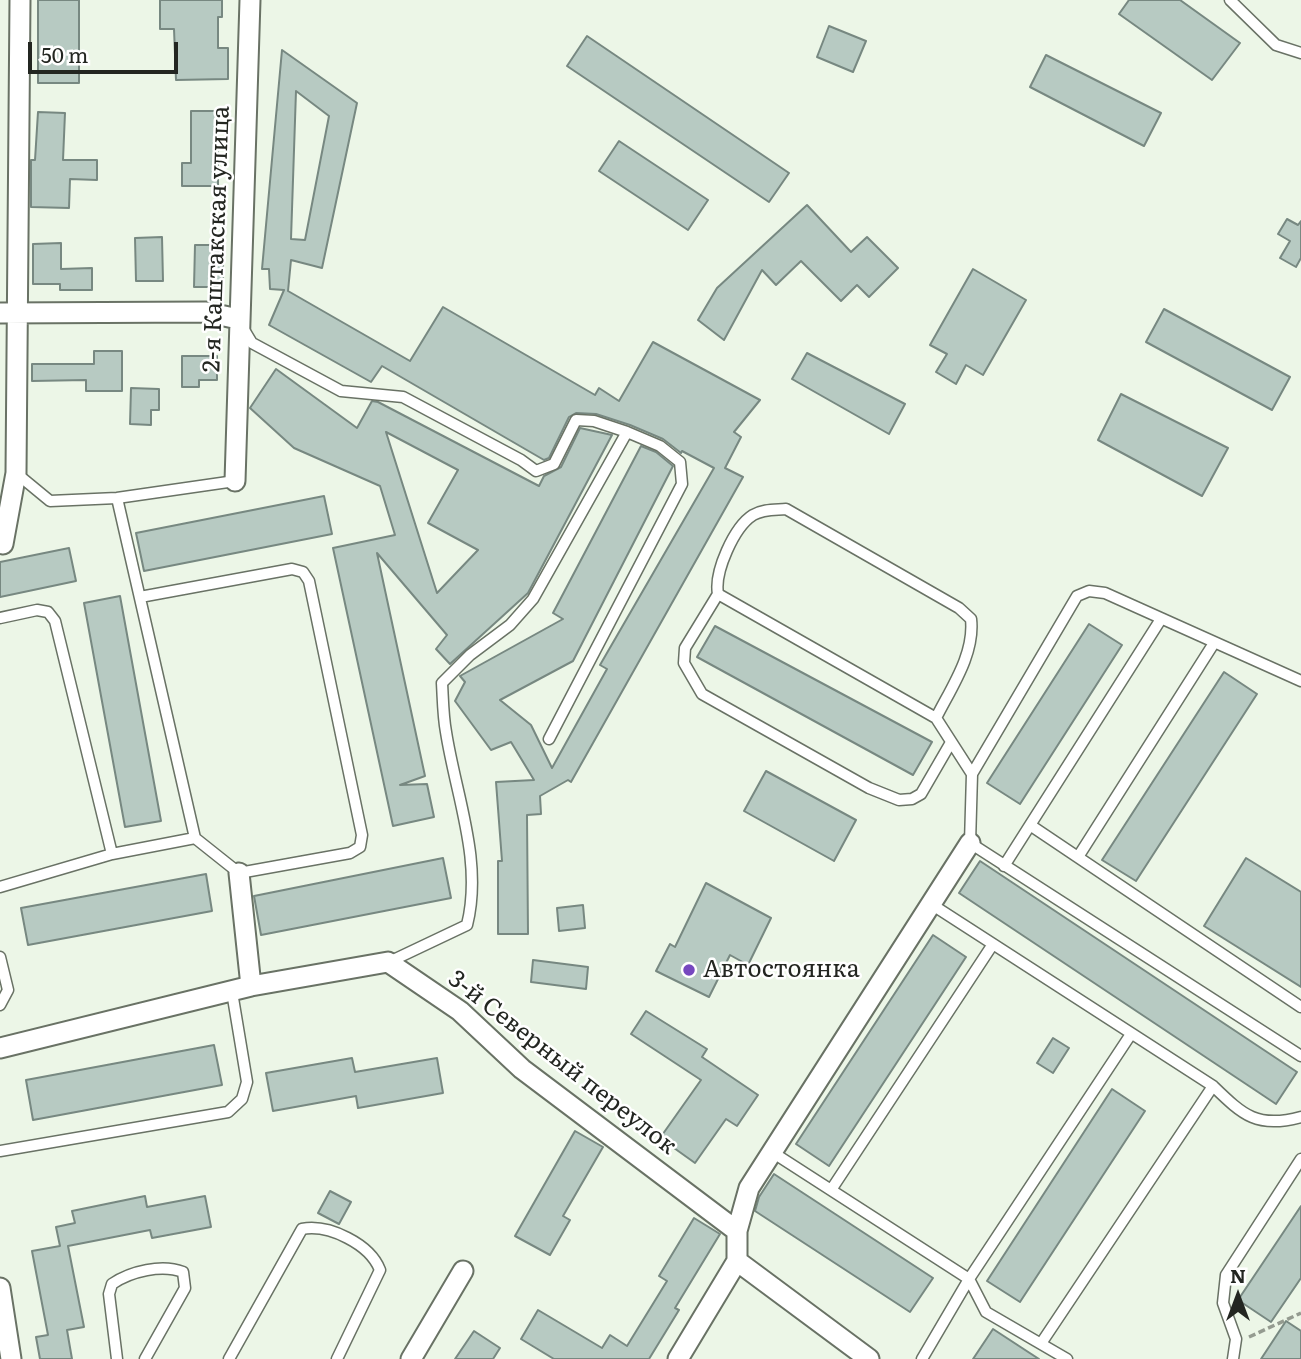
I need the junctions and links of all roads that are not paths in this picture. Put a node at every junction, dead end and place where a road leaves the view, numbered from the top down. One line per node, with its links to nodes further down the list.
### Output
1 (20, 0): 5 (street)
2 (250, 0): 6 (street, 2-я Каштакская улица)
3 (1230, 0): 4 (lane)
4 (1301, 53)
5 (9, 313): 6 (street); 8 (street)
6 (238, 319): 7 (lane); 9 (street, 2-я Каштакская улица)
7 (627, 432): 19 (lane); 33 (lane)
8 (16, 473): 10 (lane); 11 (street)
9 (235, 481): 10 (lane)
10 (117, 498): 13 (lane)
11 (1, 544)
12 (718, 594): 18 (lane); 18 (lane); 20 (lane)
13 (141, 597): 23 (lane); 28 (lane)
14 (0, 618): 25 (lane)
15 (1161, 619): 16 (lane); 21 (lane); 22 (lane)
16 (1214, 643): 17 (lane); 26 (lane)
17 (1301, 681)
18 (936, 718): 20 (lane)
19 (549, 739)
20 (950, 744): 21 (lane)
21 (972, 774): 24 (lane)
22 (1030, 825): 26 (lane); 27 (lane)
23 (195, 838): 25 (lane); 28 (lane)
24 (970, 844): 27 (lane); 30 (street)
25 (112, 853): 29 (lane)
26 (1078, 857): 37 (lane)
27 (1004, 866): 40 (lane)
28 (239, 873): 34 (street)
29 (0, 887)
30 (931, 904): 31 (lane); 44 (street)
31 (993, 944): 38 (lane); 46 (lane)
32 (0, 957): 36 (lane)
33 (388, 962): 34 (street); 47 (street, 3-й Северный переулок)
34 (251, 986): 35 (street)
35 (232, 992): 39 (street); 43 (lane)
36 (0, 1005)
37 (1301, 1007)
38 (1131, 1034): 41 (lane); 50 (lane)
39 (0, 1048)
40 (1301, 1056)
41 (1213, 1086): 42 (lane); 52 (lane)
42 (1301, 1117)
43 (0, 1151)
44 (772, 1152): 46 (lane); 47 (street)
45 (1301, 1158): 63 (lane)
46 (831, 1190): 50 (lane)
47 (737, 1231): 48 (street)
48 (737, 1262): 59 (street); 60 (street)
49 (463, 1270): 58 (street)
50 (970, 1279): 52 (lane); 61 (lane)
51 (0, 1288): 53 (street)
52 (1042, 1342): 62 (lane)
53 (10, 1359)
54 (117, 1359): 55 (lane)
55 (145, 1359)
56 (229, 1359): 57 (lane)
57 (337, 1359)
58 (411, 1359)
59 (678, 1359)
60 (869, 1359)
61 (922, 1359)
62 (1067, 1359)
63 (1233, 1359)

